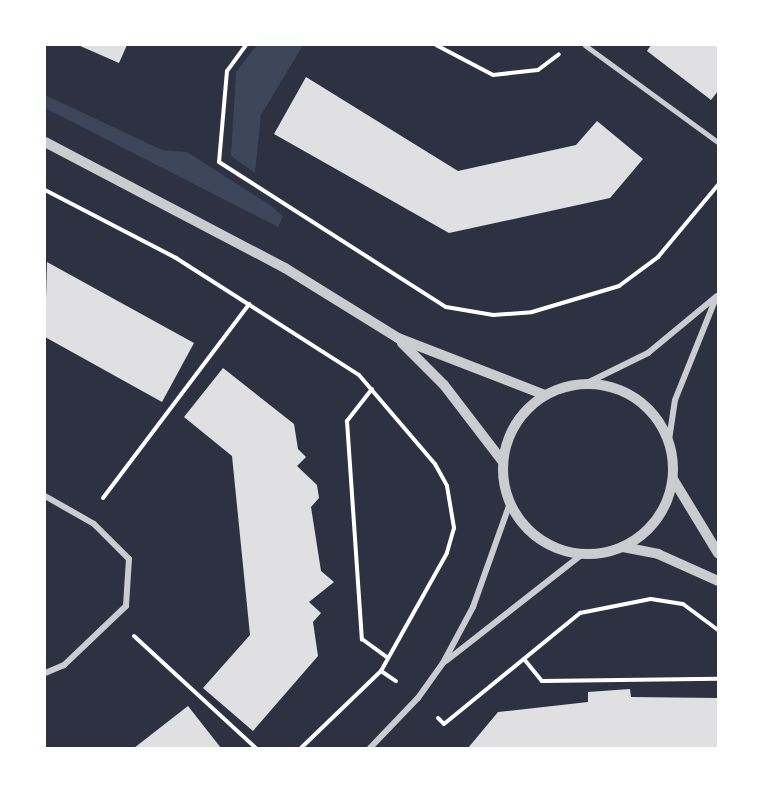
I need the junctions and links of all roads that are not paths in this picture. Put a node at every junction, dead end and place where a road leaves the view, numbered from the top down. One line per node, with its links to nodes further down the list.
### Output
1 (585, 45): 3 (lane)
2 (45, 142): 5 (street)
3 (718, 142)
4 (717, 295): 6 (street); 8 (street)
5 (398, 338): 7 (street); 9 (street)
6 (587, 383): 7 (street); 8 (street)
7 (545, 394): 9 (street)
8 (669, 440): 10 (street)
9 (503, 462): 12 (street)
10 (673, 479): 13 (street); 14 (street)
11 (45, 496): 18 (street)
12 (510, 503): 15 (street); 17 (street)
13 (624, 547): 15 (street); 16 (street)
14 (718, 553)
15 (581, 555): 17 (street)
16 (718, 581)
17 (444, 663): 19 (street)
18 (45, 673)
19 (370, 748)

